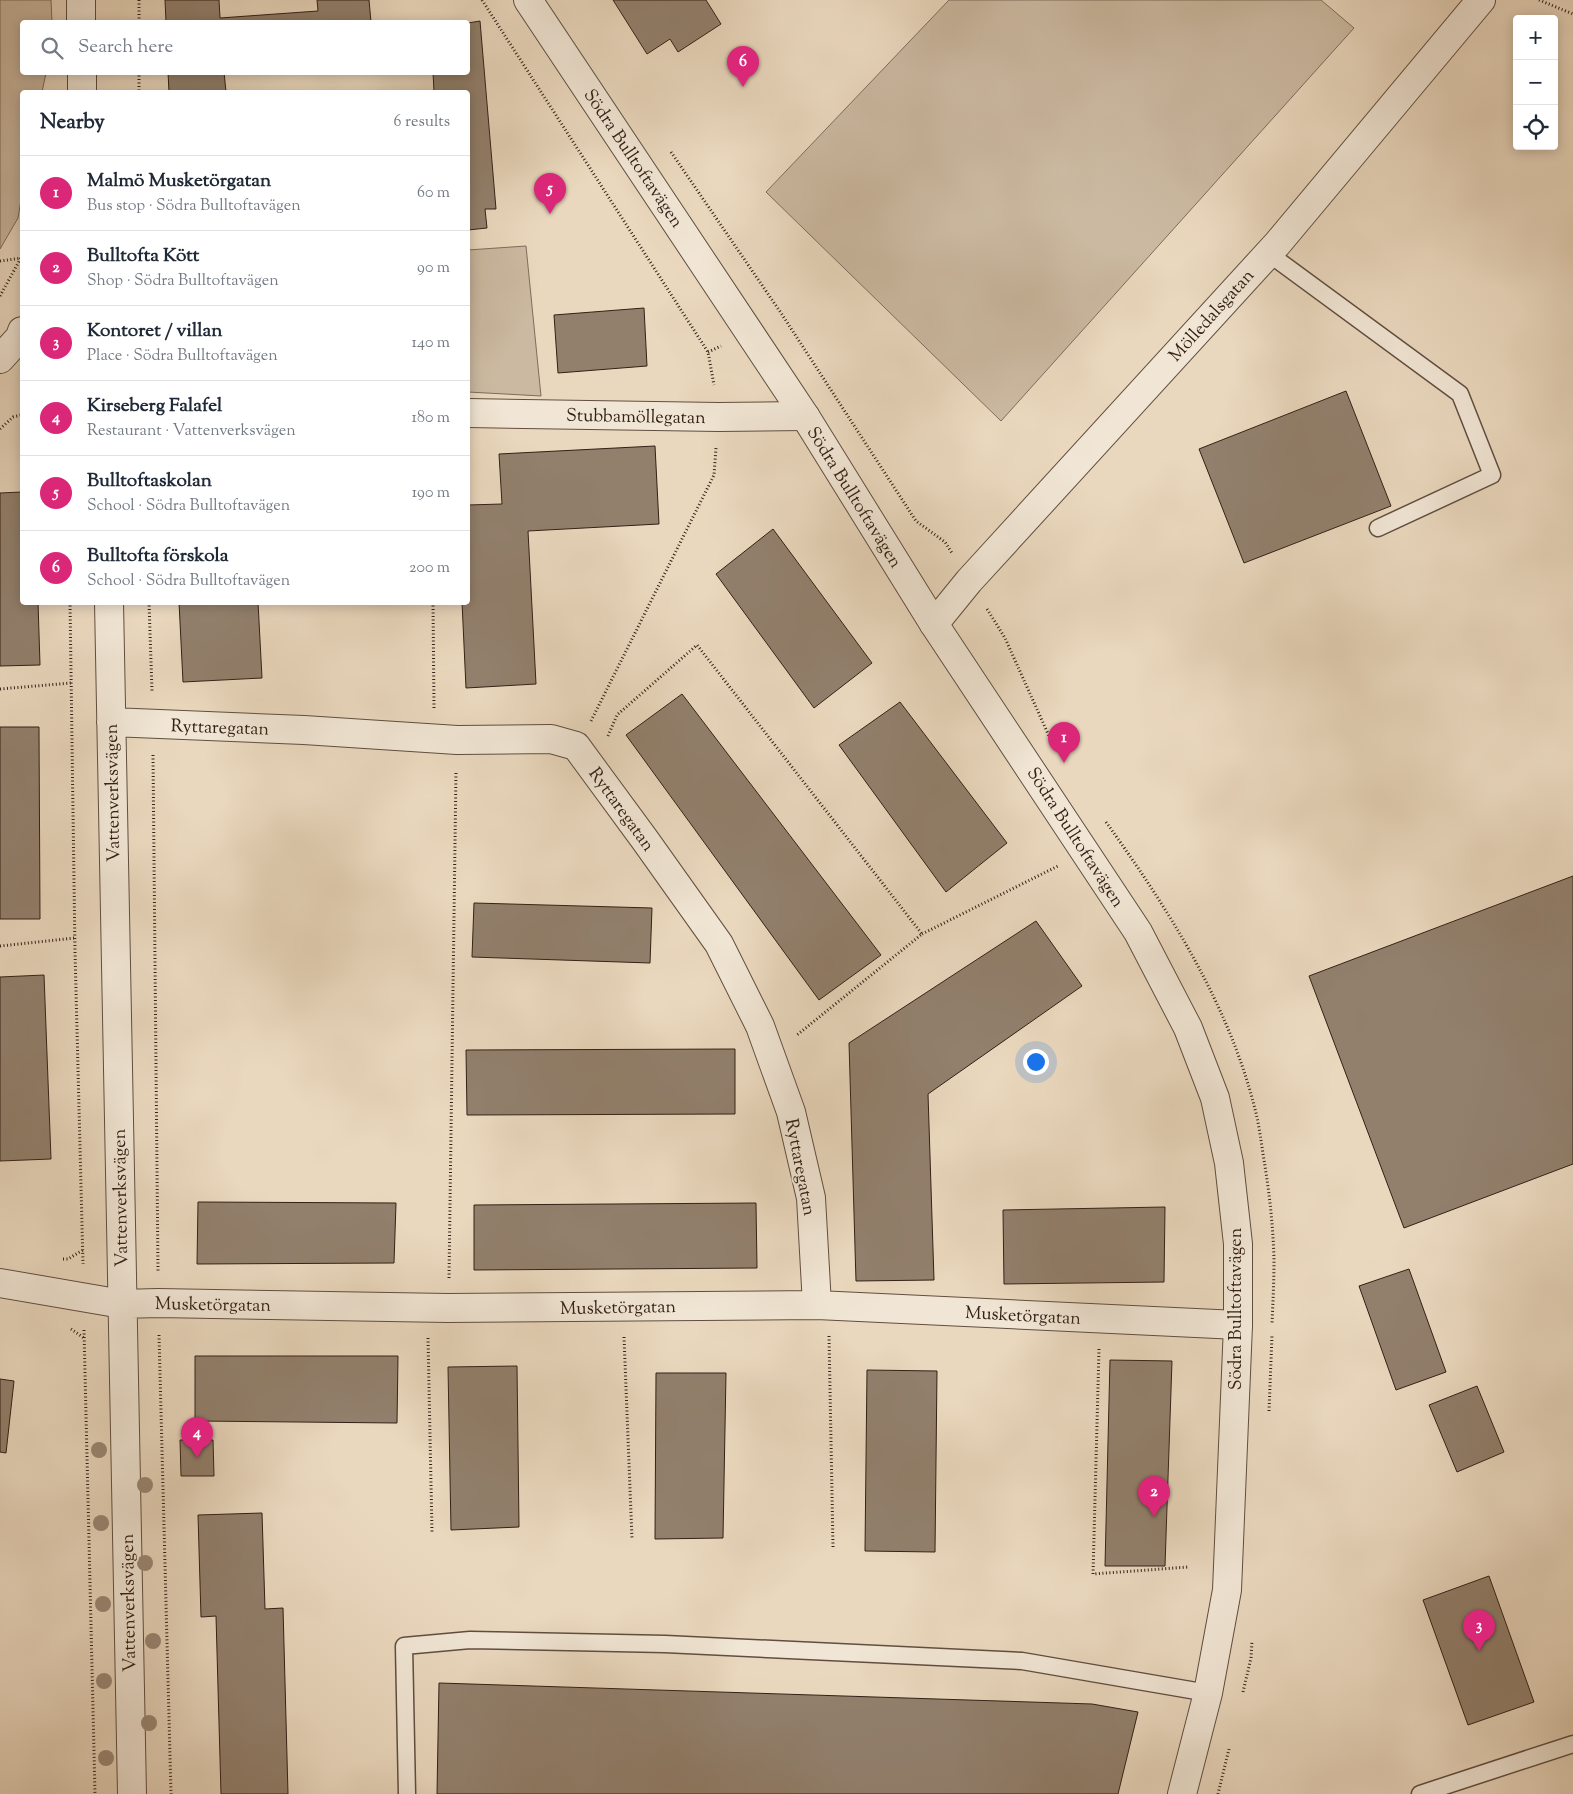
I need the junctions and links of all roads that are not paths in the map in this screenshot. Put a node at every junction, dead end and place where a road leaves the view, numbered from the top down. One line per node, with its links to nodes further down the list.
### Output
1 (81, 0): 4 (street)
2 (528, 0): 11 (street, Södra Bulltoftavägen)
3 (1481, 0): 7 (street, Mölledalsgatan)
4 (81, 20)
5 (82, 75): 6 (street)
6 (82, 90)
7 (1268, 253): 12 (lane); 14 (street, Mölledalsgatan)
8 (20, 338): 9 (street)
9 (0, 358)
10 (470, 413): 11 (street, Stubbamöllegatan)
11 (805, 416): 14 (street, Södra Bulltoftavägen)
12 (1378, 528)
13 (109, 605): 15 (street, Vattenverksvägen)
14 (934, 624): 19 (street, Södra Bulltoftavägen)
15 (111, 722): 17 (street, Vattenverksvägen); 18 (street, Ryttaregatan)
16 (0, 1283): 17 (street, Musketörgatan)
17 (122, 1304): 18 (street, Musketörgatan); 22 (street, Vattenverksvägen)
18 (823, 1305): 19 (street, Musketörgatan)
19 (1238, 1325): 20 (street, Södra Bulltoftavägen)
20 (1208, 1693): 23 (lane); 24 (street, Södra Bulltoftavägen)
21 (1573, 1744): 25 (lane)
22 (132, 1794)
23 (407, 1794)
24 (1182, 1794)
25 (1420, 1794)

